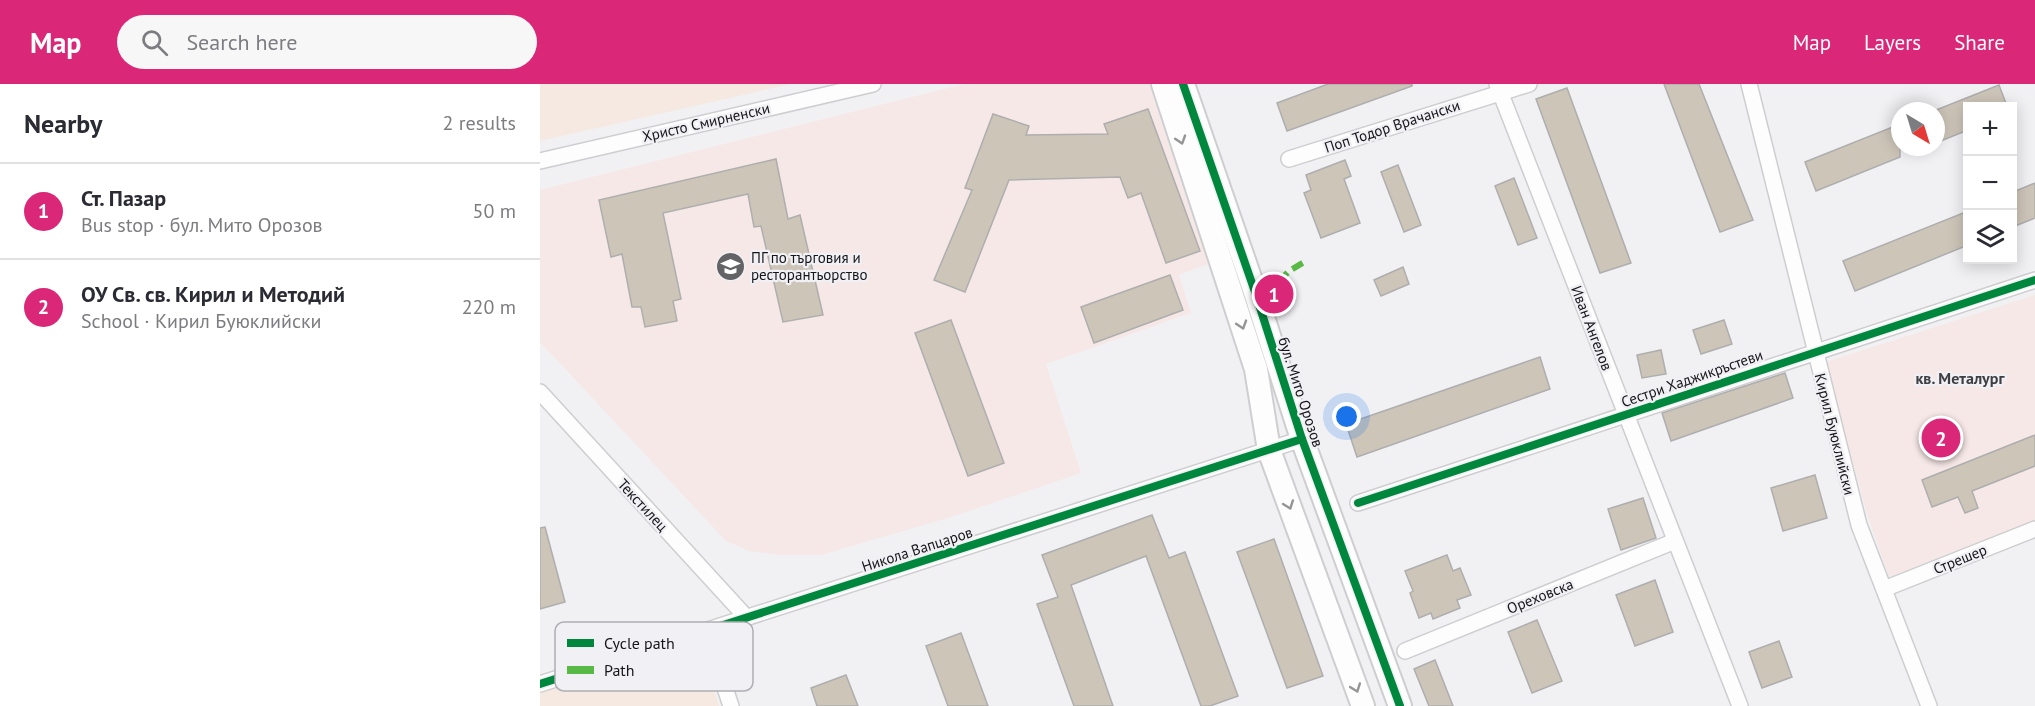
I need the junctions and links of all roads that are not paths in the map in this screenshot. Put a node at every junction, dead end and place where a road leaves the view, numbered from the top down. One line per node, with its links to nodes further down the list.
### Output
1 (873, 84): 8 (street, Христо Смирненски)
2 (1163, 84): 14 (main road, one-way to 14)
3 (1183, 84): 13 (main road, бул. Мито Орозов)
4 (1530, 84): 6 (street, Поп Тодор Врачански)
5 (1749, 84): 10 (street, Кирил Буюклийски)
6 (1499, 88): 7 (street, Поп Тодор Врачански); 12 (street, Иван Ангелов)
7 (1289, 159)
8 (540, 161)
9 (2035, 280): 10 (street, Сестри Хаджикръстеви)
10 (1814, 351): 12 (street, Сестри Хаджикръстеви); 18 (street, Кирил Буюклийски)
11 (540, 392): 19 (street, Текстилец)
12 (1626, 415): 15 (street, Сестри Хаджикръстеви); 17 (street, Иван Ангелов)
13 (1302, 439): 14 (street, Никола Вапцаров); 27 (main road, бул. Мито Орозов)
14 (1269, 450): 19 (street, Никола Вапцаров); 26 (main road, one-way to 26)
15 (1358, 503)
16 (2035, 529): 18 (street, Стрешер)
17 (1675, 541): 21 (street, Ореховска); 28 (street, Иван Ангелов)
18 (1884, 590): 29 (street, Кирил Буюклийски)
19 (747, 618): 20 (street, Никола Вапцаров)
20 (734, 622)
21 (1406, 651)
22 (555, 679): 23 (street, Никола Вапцаров)
23 (540, 684)
24 (726, 691): 25 (street)
25 (731, 706)
26 (1363, 706)
27 (1400, 706)
28 (1740, 706)
29 (1929, 706)

